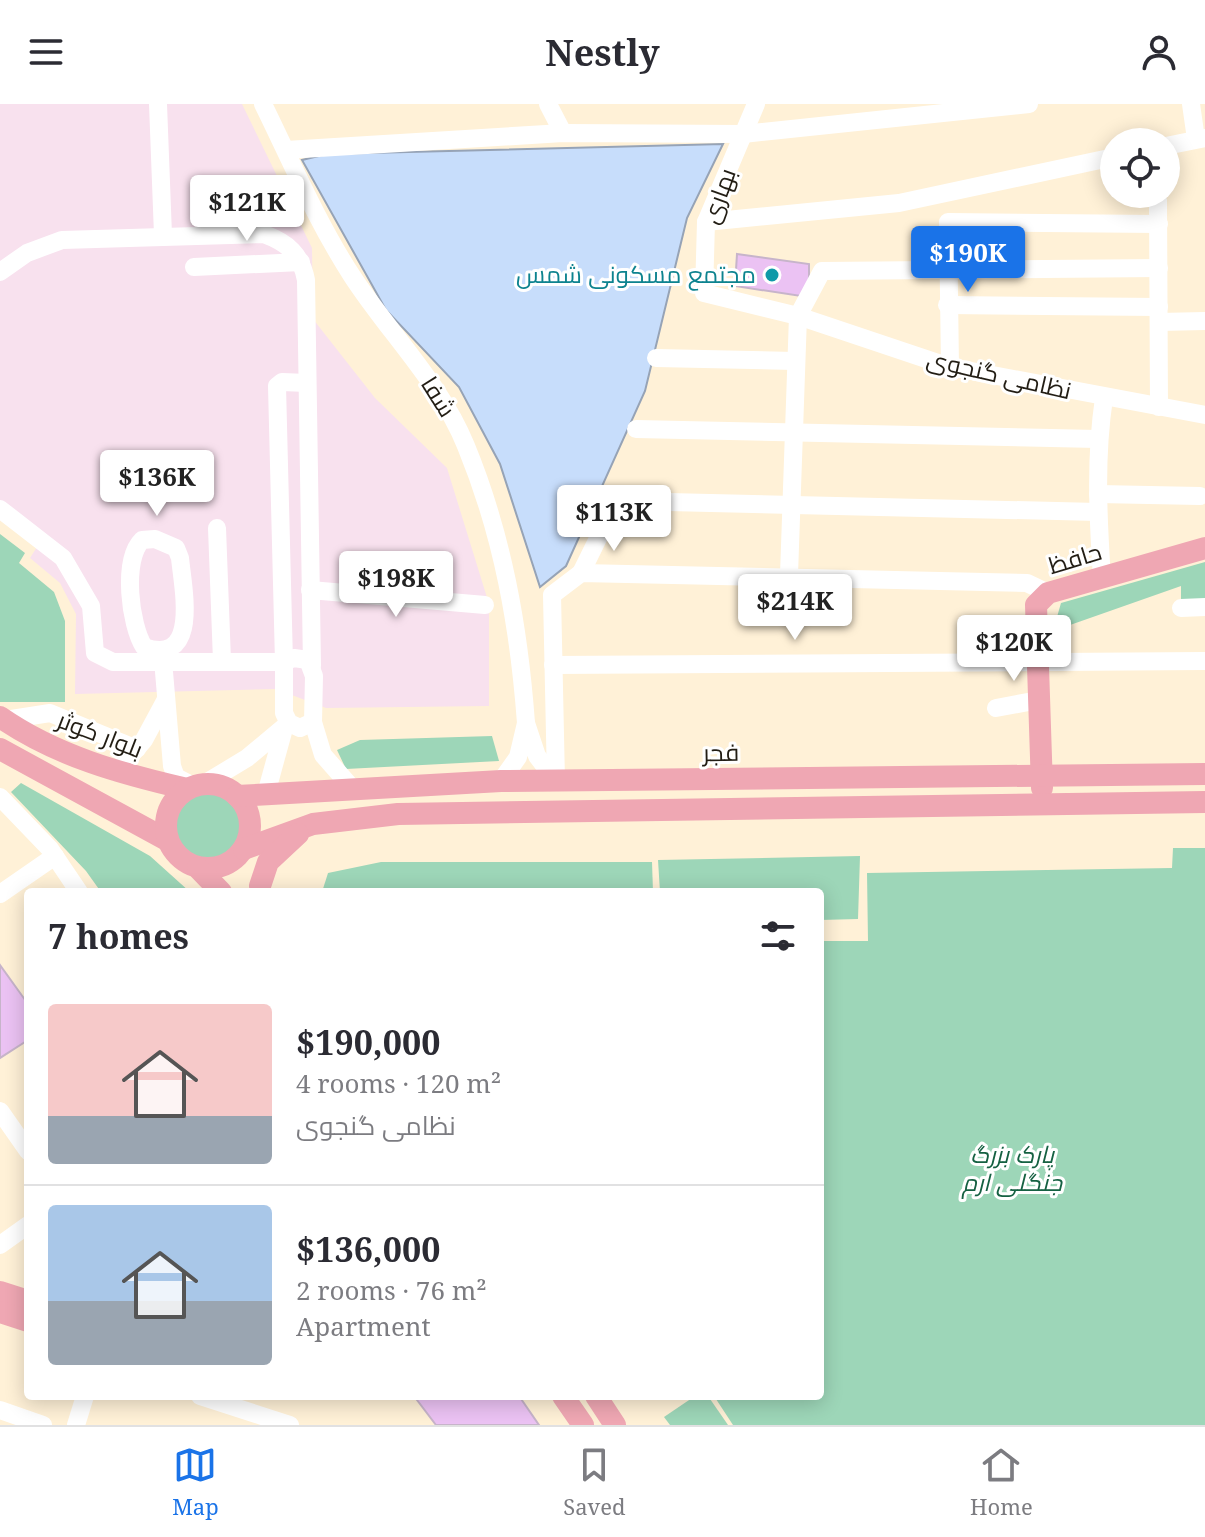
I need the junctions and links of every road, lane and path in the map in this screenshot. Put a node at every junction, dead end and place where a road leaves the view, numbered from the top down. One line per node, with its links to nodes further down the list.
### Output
1 (158, 104): 16 (street)
2 (263, 104): 11 (street, شفا)
3 (548, 104): 7 (street)
4 (756, 104): 8 (street, بهاری)
5 (1029, 104): 8 (street)
6 (1191, 104): 9 (street)
7 (563, 133): 8 (street); 11 (street)
8 (743, 134): 14 (street, بهاری)
9 (1201, 138): 10 (street)
10 (1180, 143)
11 (286, 150): 65 (street, شفا)
12 (1100, 160): 14 (street)
13 (1158, 208): 15 (street)
14 (706, 222): 24 (street, بهاری)
15 (1159, 224): 19 (street); 20 (street)
16 (163, 235): 17 (street); 21 (street)
17 (301, 262): 18 (street); 29 (street)
18 (194, 267)
19 (1159, 268): 20 (street); 23 (street)
20 (947, 270): 22 (street); 24 (street)
21 (0, 272)
22 (947, 305): 23 (street); 28 (street)
23 (1159, 315): 25 (street); 31 (street)
24 (798, 316): 27 (street); 28 (street, نظامی گنجوی)
25 (1205, 321)
26 (656, 358): 27 (street)
27 (795, 361): 34 (street)
28 (950, 367): 30 (street, نظامی گنجوی)
29 (307, 383): 36 (street); 37 (street)
30 (1104, 398): 31 (street, نظامی گنجوی); 35 (street)
31 (1159, 407): 32 (street, نظامی گنجوی)
32 (1205, 415)
33 (636, 429): 34 (street)
34 (793, 432): 35 (street); 40 (street)
35 (1098, 439): 39 (street)
36 (308, 462): 37 (street); 47 (street)
37 (277, 463): 56 (street)
38 (1200, 496): 39 (street)
39 (1098, 503): 40 (street); 46 (street)
40 (790, 505): 44 (street); 45 (street)
41 (0, 509): 52 (street)
42 (217, 528): 53 (street)
43 (1205, 548): 46 (main road, حافظ)
44 (581, 573): 45 (street); 57 (street)
45 (789, 575): 48 (street)
46 (1102, 578): 48 (main road, حافظ)
47 (310, 590): 49 (street); 58 (street)
48 (1048, 593): 54 (main road, حافظ)
49 (485, 605)
50 (1205, 607): 51 (street)
51 (1181, 608)
52 (166, 654): 52 (street); 53 (street); 59 (street)
53 (222, 661): 56 (street)
54 (1037, 661): 55 (street); 57 (street); 60 (main road, حافظ)
55 (1205, 661)
56 (284, 662): 58 (street); 64 (street)
57 (553, 665): 73 (street)
58 (312, 666): 63 (street)
59 (166, 699): 67 (street); 75 (street)
60 (1039, 700): 61 (street); 71 (main road, حافظ)
61 (996, 708)
62 (2, 719): 67 (street); 68 (main road, بلوار کوثر)
63 (313, 722): 64 (street); 76 (street)
64 (289, 723): 75 (street); 77 (street)
65 (526, 723): 72 (street); 73 (street)
66 (0, 749): 74 (main road)
67 (137, 749): 69 (street)
68 (79, 758): 69 (main road, بلوار کوثر); 74 (main road)
69 (116, 772): 75 (main road, بلوار کوثر)
70 (1205, 774): 71 (main road, فجر)
71 (1042, 776): 73 (main road, فجر); 81 (main road, حافظ)
72 (501, 781): 73 (main road, فجر); 76 (main road, فجر)
73 (556, 781)
74 (67, 786): 83 (main road)
75 (195, 786): 78 (main road); 83 (main road)
76 (352, 788): 77 (main road, فجر)
77 (266, 794): 78 (main road, فجر)
78 (237, 796): 84 (main road)
79 (0, 797): 85 (street)
80 (1205, 802): 81 (main road)
81 (1042, 805): 82 (main road)
82 (313, 824): 84 (main road); 90 (main road)
83 (167, 840): 86 (main road)
84 (242, 851): 86 (main road); 89 (main road)
85 (55, 856): 87 (street); 91 (street)
86 (198, 868): 88 (main road)
87 (76, 888)
88 (217, 888)
89 (260, 888)
90 (261, 888)
91 (0, 894)
92 (0, 1111): 93 (street)
93 (24, 1145)
94 (24, 1228): 95 (street)
95 (0, 1245)
96 (84, 1400): 102 (street)
97 (212, 1400): 103 (street)
98 (566, 1400): 104 (main road)
99 (599, 1400): 105 (main road)
100 (0, 1410): 101 (street)
101 (43, 1425)
102 (76, 1425)
103 (290, 1425)
104 (583, 1425)
105 (615, 1425)

